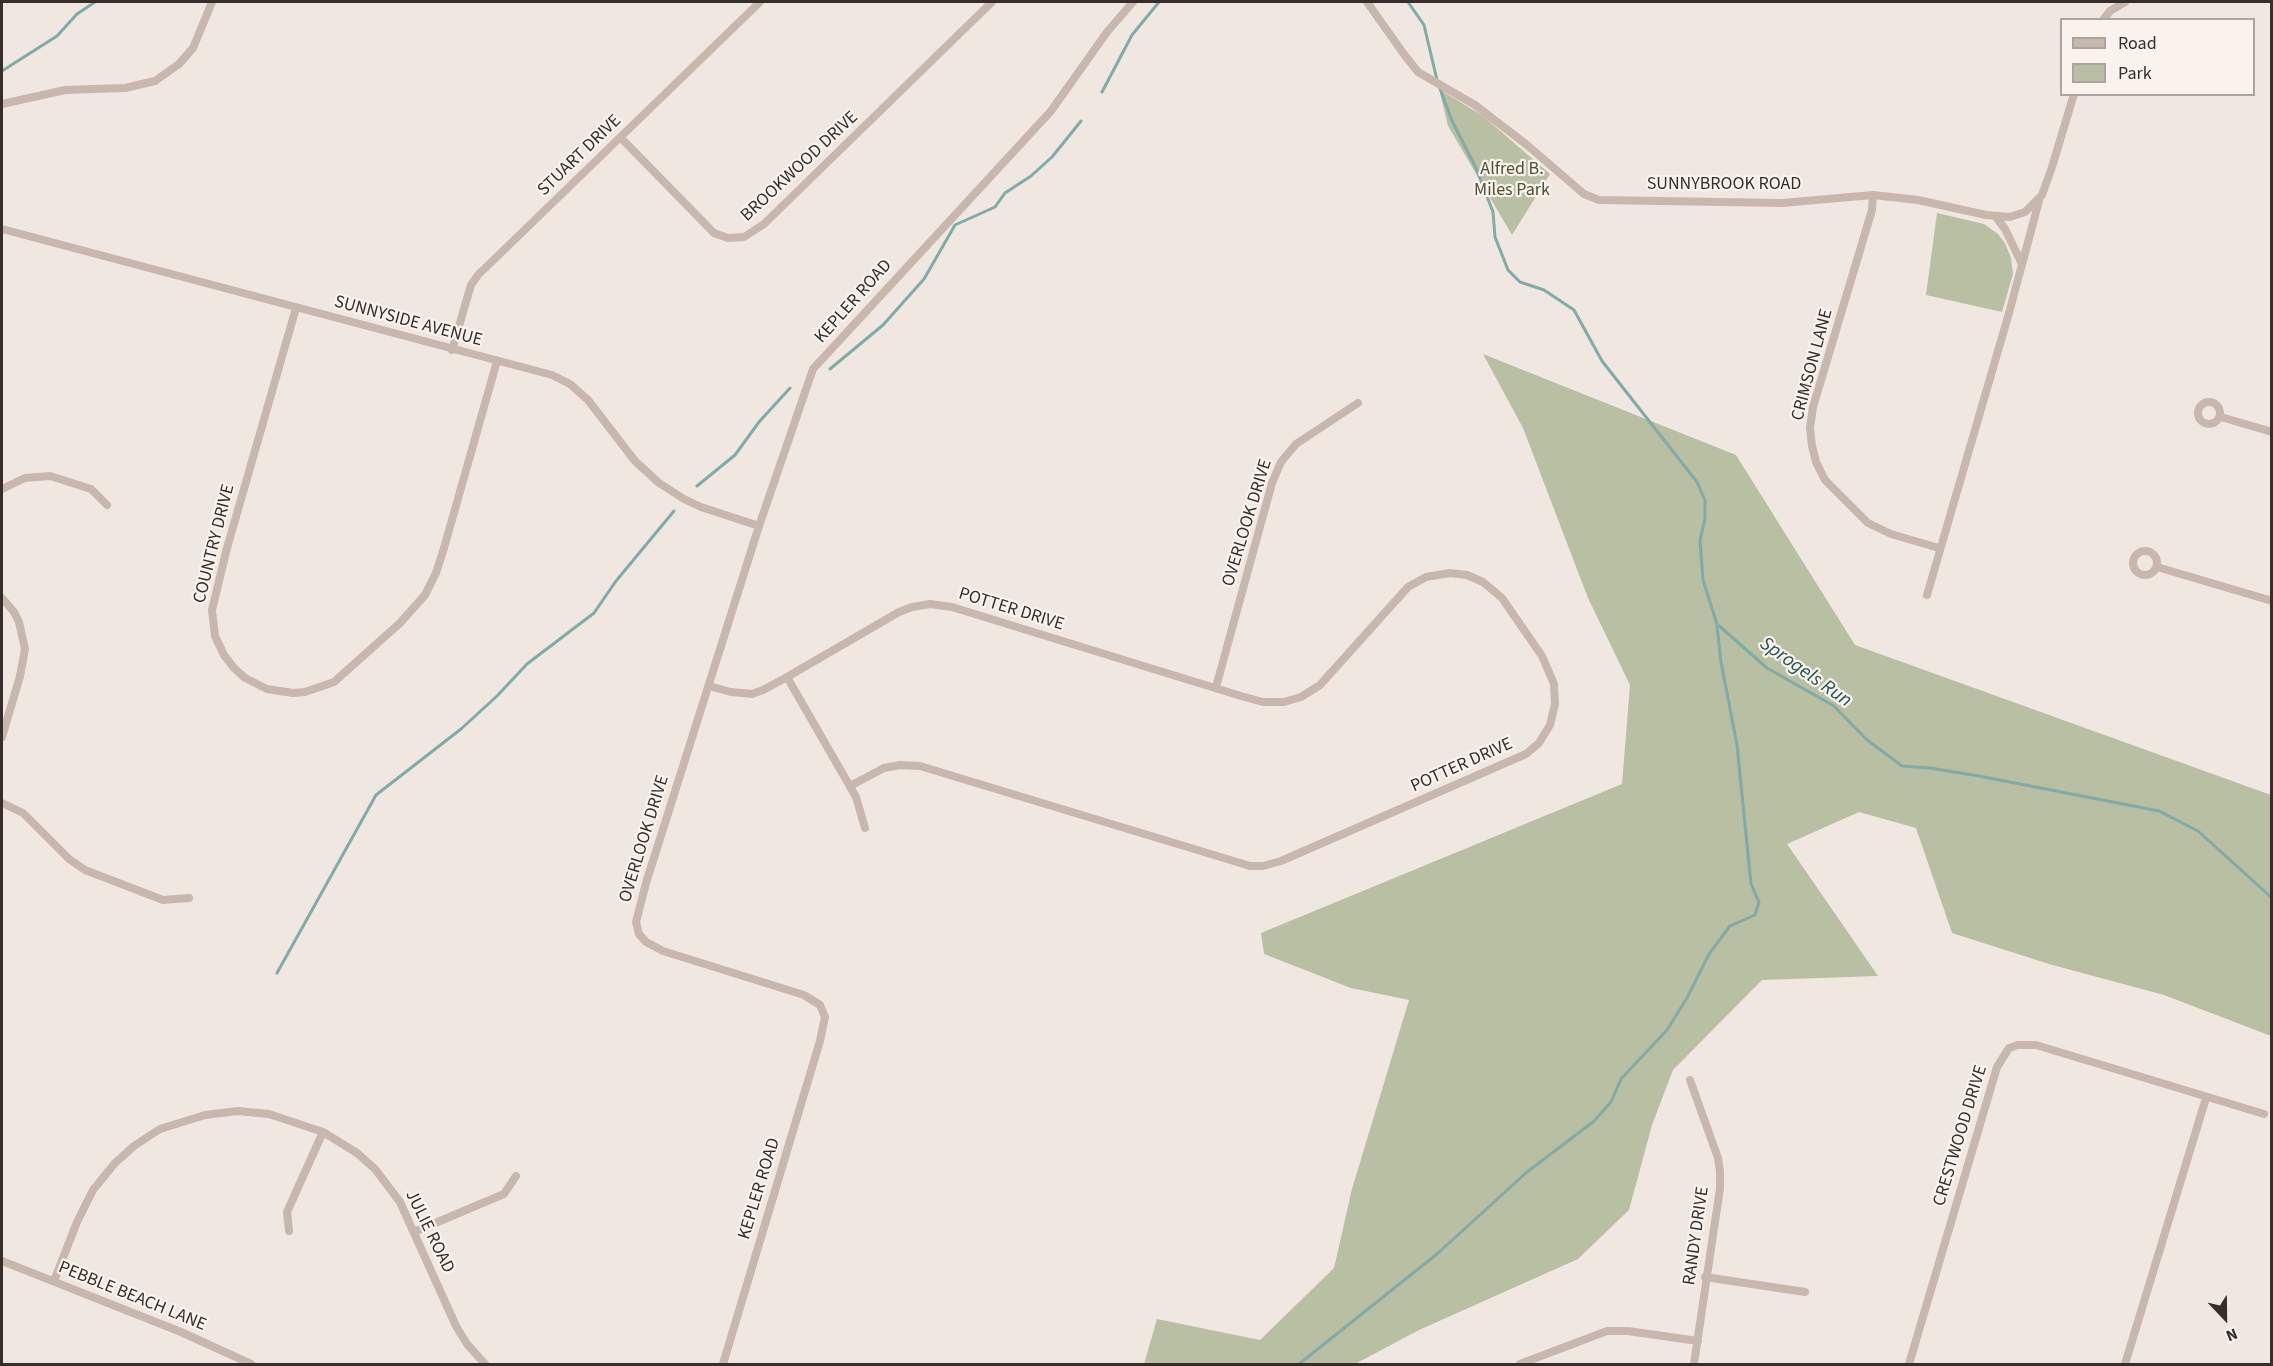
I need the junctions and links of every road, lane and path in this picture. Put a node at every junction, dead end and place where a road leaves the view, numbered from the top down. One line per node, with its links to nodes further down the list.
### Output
1 (212, 2): 9 (street)
2 (760, 2): 10 (street, STUART DRIVE)
3 (992, 2): 10 (street, BROOKWOOD DRIVE)
4 (1133, 2): 24 (street, KEPLER ROAD)
5 (1367, 2): 11 (street, SUNNYBROOK ROAD)
6 (2126, 2): 7 (street)
7 (2105, 18)
8 (2073, 96): 12 (street, SUNNYBROOK ROAD)
9 (2, 104)
10 (621, 138): 17 (street, STUART DRIVE)
11 (1873, 195): 13 (street, SUNNYBROOK ROAD); 25 (street, CRIMSON LANE)
12 (2040, 197): 13 (street, SUNNYBROOK ROAD); 15 (street)
13 (1996, 217): 15 (street)
14 (2, 229): 16 (street, SUNNYSIDE AVENUE)
15 (2022, 264): 25 (street)
16 (296, 308): 17 (street, SUNNYSIDE AVENUE); 18 (street, COUNTRY DRIVE)
17 (452, 350): 18 (street, SUNNYSIDE AVENUE)
18 (497, 361): 24 (street, SUNNYSIDE AVENUE)
19 (1358, 403): 32 (street, OVERLOOK DRIVE)
20 (2221, 417): 21 (street)
21 (2271, 432)
22 (2, 489): 23 (street)
23 (107, 505)
24 (759, 526): 31 (street, KEPLER ROAD)
25 (1939, 548): 27 (street)
26 (2157, 567): 29 (street)
27 (1927, 595)
28 (2, 598): 33 (street)
29 (2271, 601)
30 (787, 677): 31 (street, POTTER DRIVE); 32 (street, POTTER DRIVE); 34 (street)
31 (709, 686): 38 (street, OVERLOOK DRIVE)
32 (1216, 687): 34 (street, POTTER DRIVE)
33 (2, 737)
34 (850, 786): 36 (street)
35 (2, 803): 37 (street)
36 (865, 828)
37 (189, 898)
38 (825, 1022): 53 (street, KEPLER ROAD)
39 (1690, 1080): 47 (street, RANDY DRIVE)
40 (2206, 1098): 41 (street, CRESTWOOD DRIVE); 56 (street, CRESTWOOD DRIVE); 57 (street)
41 (2264, 1113)
42 (323, 1132): 44 (street); 45 (street, JULIE ROAD); 48 (street, JULIE ROAD)
43 (516, 1176): 45 (street)
44 (290, 1231)
45 (414, 1232): 52 (street, JULIE ROAD)
46 (2, 1261): 48 (street, PEBBLE BEACH LANE)
47 (1705, 1277): 49 (street); 50 (street, RANDY DRIVE)
48 (54, 1281): 51 (street, PEBBLE BEACH LANE)
49 (1805, 1292)
50 (1698, 1341): 54 (street); 55 (street, RANDY DRIVE)
51 (251, 1365)
52 (485, 1365)
53 (723, 1365)
54 (1520, 1365)
55 (1694, 1365)
56 (1909, 1365)
57 (2125, 1365)

